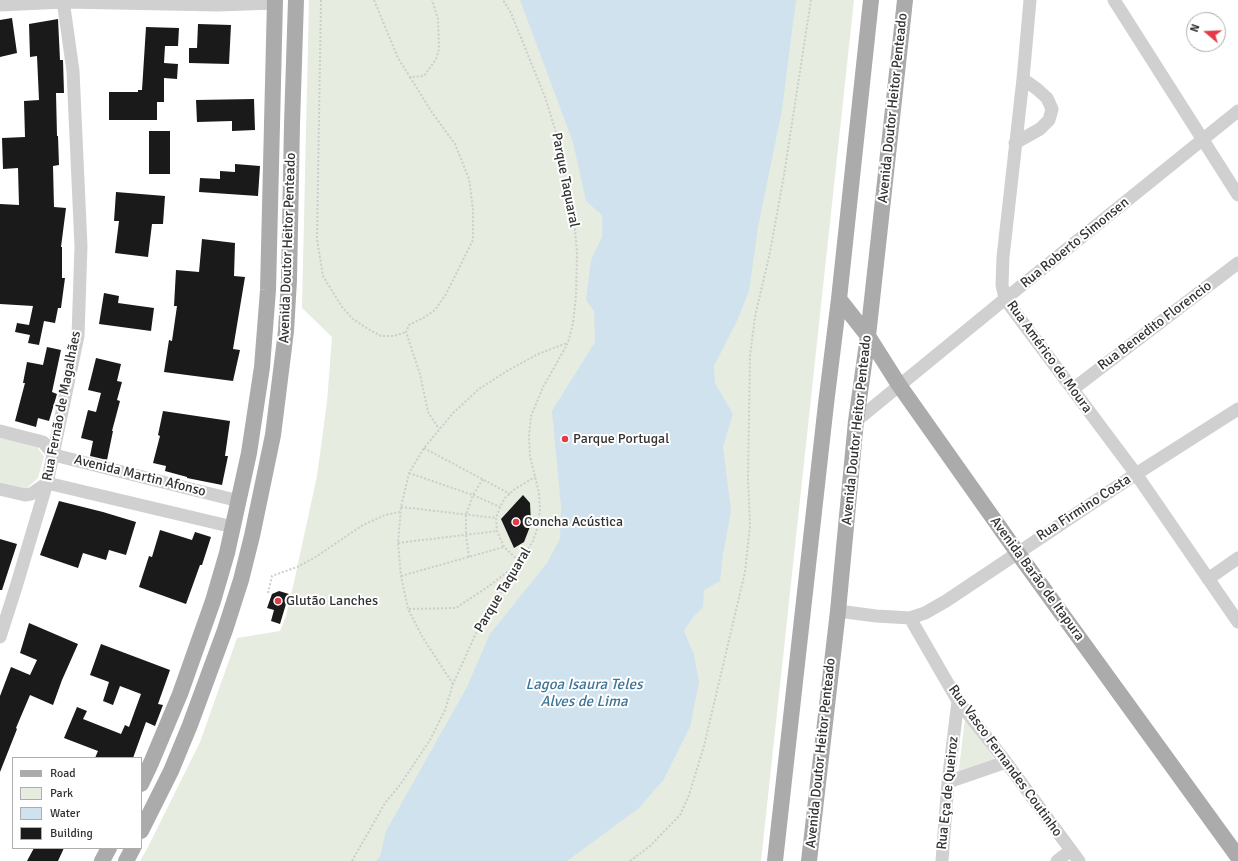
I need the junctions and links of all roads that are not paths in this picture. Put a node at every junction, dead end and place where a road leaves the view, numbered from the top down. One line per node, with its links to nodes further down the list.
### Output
1 (296, 0): 41 (main road, Avenida Doutor Heitor Penteado)
2 (871, 0): 17 (main road)
3 (905, 0): 15 (main road, Avenida Doutor Heitor Penteado)
4 (1030, 0): 9 (street, Rua Américo de Moura)
5 (1114, 0): 11 (street)
6 (63, 1): 7 (street); 8 (street); 24 (street, Rua Fernão de Magalhães)
7 (275, 2): 28 (main road, Avenida Doutor Heitor Penteado)
8 (0, 4)
9 (1023, 79): 12 (street, Rua Américo de Moura); 12 (street)
10 (1238, 111): 11 (street, Rua Roberto Simonsen)
11 (1202, 140): 13 (street); 16 (street, Rua Roberto Simonsen)
12 (1015, 143): 16 (street, Rua Américo de Moura)
13 (1238, 195)
14 (1238, 263): 20 (street, Rua Benedito Florencio)
15 (872, 295): 18 (main road, Avenida Doutor Heitor Penteado); 19 (main road, Avenida Barão de Itapura)
16 (1005, 298): 19 (street, Rua Roberto Simonsen); 20 (street, Rua Américo de Moura)
17 (839, 299): 18 (main road, Avenida Barão de Itapura); 49 (main road)
18 (868, 336): 19 (main road, Avenida Barão de Itapura); 22 (main road, Avenida Doutor Heitor Penteado)
19 (903, 382): 22 (street, Rua Roberto Simonsen); 30 (main road, Avenida Barão de Itapura)
20 (1073, 389): 25 (street, Rua Américo de Moura)
21 (1238, 409): 25 (street, Rua Firmino Costa)
22 (856, 421): 33 (main road, Avenida Doutor Heitor Penteado)
23 (0, 431): 24 (street)
24 (54, 455): 26 (street, Rua Fernão de Magalhães); 28 (street, Avenida Martin Afonso)
25 (1136, 474): 30 (street, Rua Firmino Costa); 32 (street, Rua Américo de Moura)
26 (47, 483): 27 (street); 29 (street, Avenida Martin Afonso); 36 (street, Rua Fernão de Magalhães)
27 (0, 489)
28 (239, 501): 29 (main road, Avenida Doutor Heitor Penteado)
29 (233, 527): 39 (main road, Avenida Doutor Heitor Penteado)
30 (1022, 549): 34 (street, Rua Firmino Costa); 42 (main road, Avenida Barão de Itapura); 46 (main road, Avenida Barão de Itapura)
31 (1238, 558): 32 (street)
32 (1208, 579): 35 (street, Rua Américo de Moura)
33 (838, 611): 34 (street, Rua Firmino Costa); 50 (main road, Avenida Doutor Heitor Penteado)
34 (910, 618): 37 (street, Rua Vasco Fernandes Coutinho)
35 (1238, 622)
36 (0, 637)
37 (958, 701): 38 (street, Rua Vasco Fernandes Coutinho); 40 (street, Rua Eça de Queiroz)
38 (1006, 762): 40 (street); 45 (street, Rua Vasco Fernandes Coutinho)
39 (142, 782)
40 (948, 782): 51 (street, Rua Eça de Queiroz)
41 (142, 829)
42 (1238, 841)
43 (108, 849): 47 (main road)
44 (132, 849): 48 (main road)
45 (1071, 850): 52 (street); 53 (street, Rua Vasco Fernandes Coutinho)
46 (1238, 857)
47 (102, 861)
48 (126, 861)
49 (775, 861)
50 (809, 861)
51 (942, 861)
52 (1057, 861)
53 (1079, 861)

